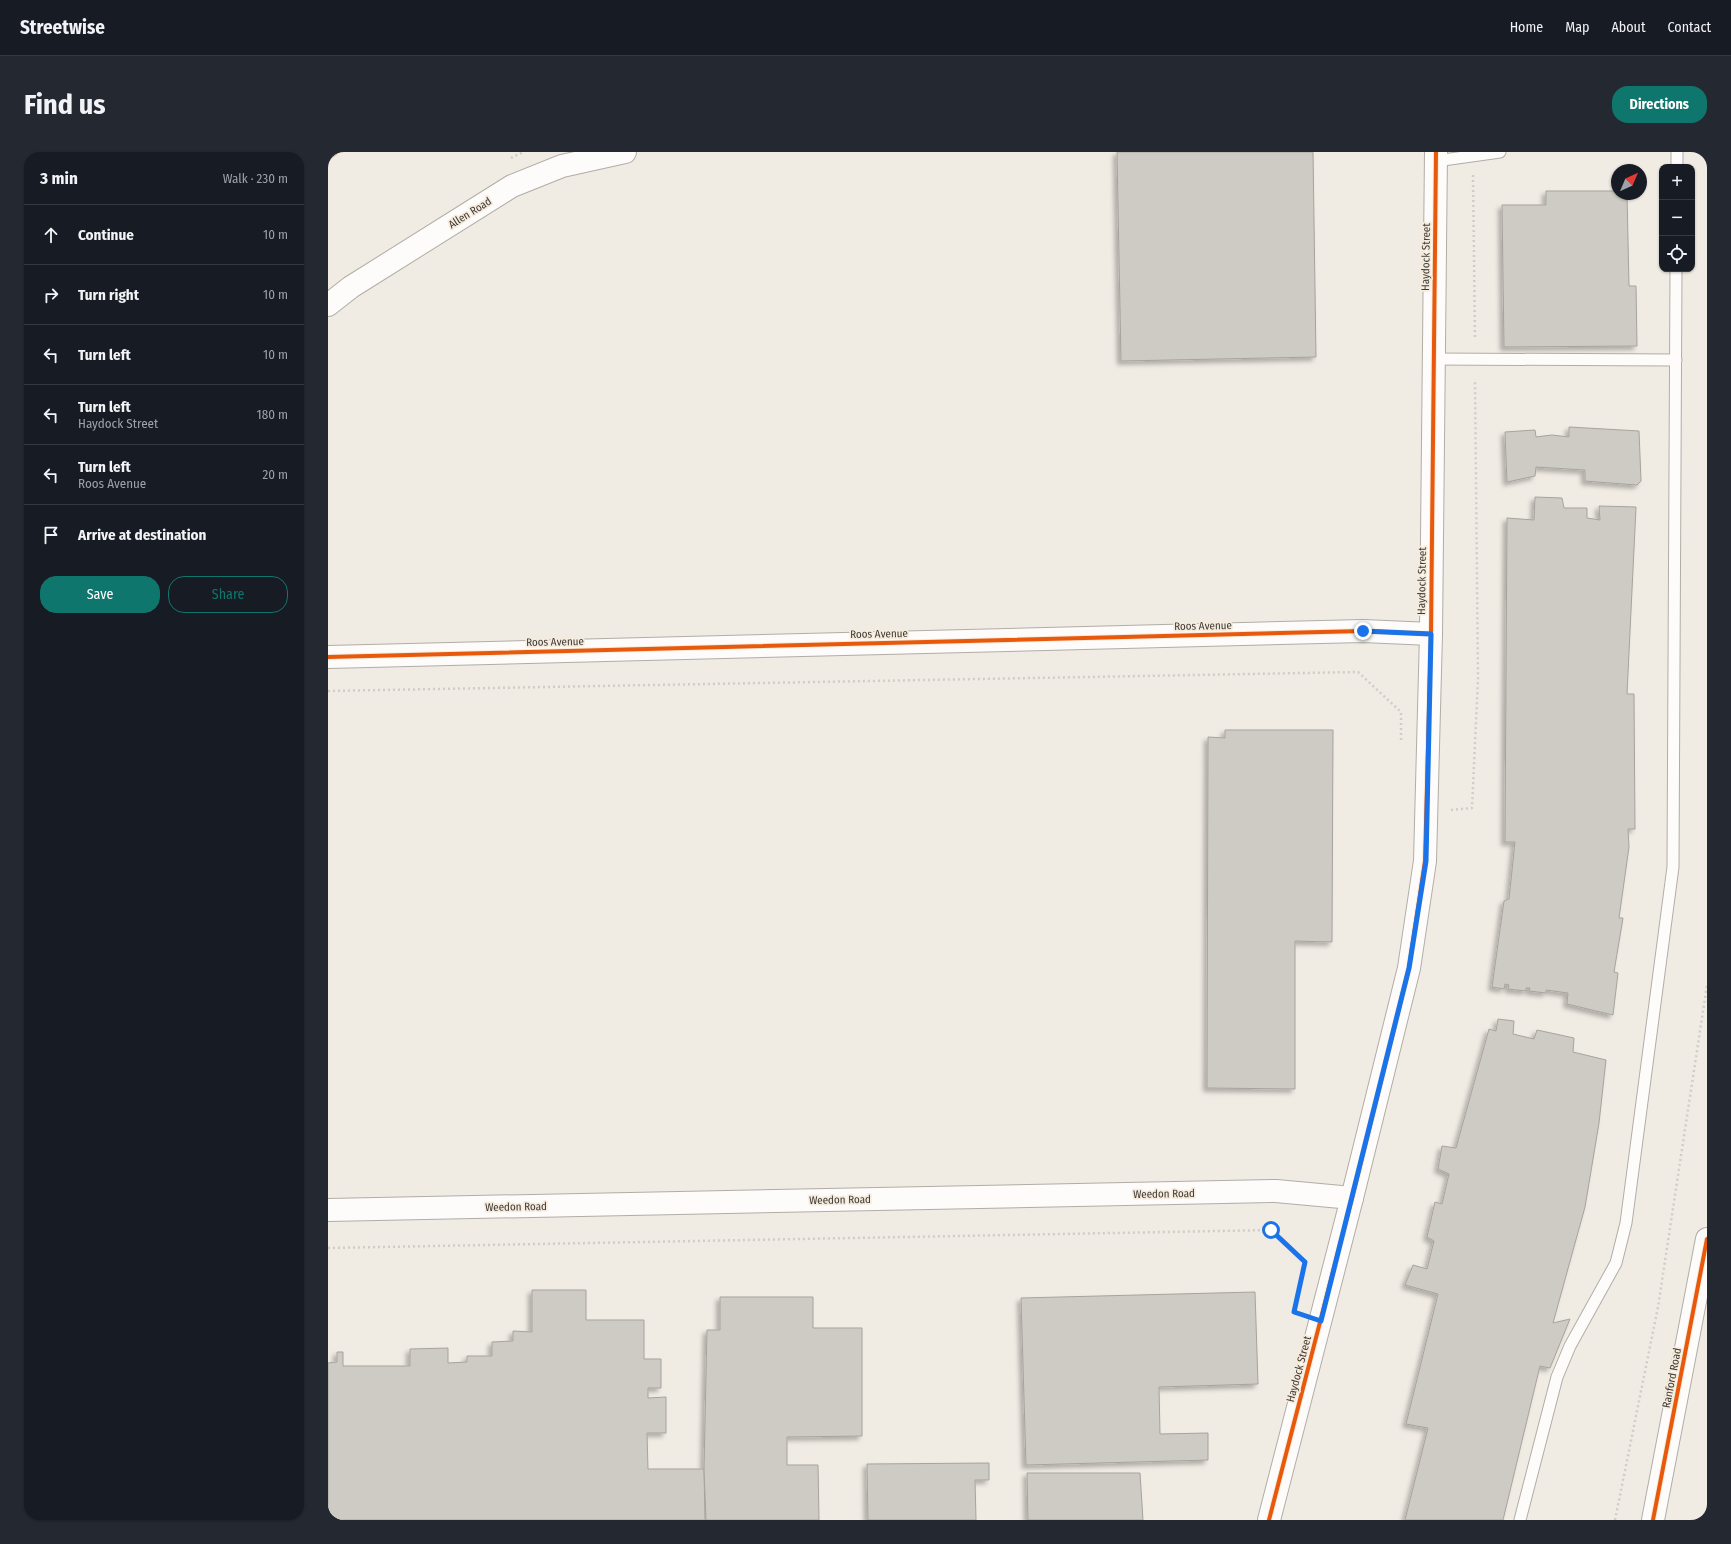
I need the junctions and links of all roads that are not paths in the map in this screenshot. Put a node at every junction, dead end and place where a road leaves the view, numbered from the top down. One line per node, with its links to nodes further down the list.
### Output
1 (625, 152): 7 (street, Allen Road)
2 (1500, 152): 4 (lane)
3 (1677, 152): 5 (lane)
4 (1436, 156): 8 (street, Haydock Street)
5 (1677, 164)
6 (1676, 272): 9 (lane)
7 (328, 305)
8 (1433, 359): 9 (lane); 10 (street, Haydock Street)
9 (1676, 360): 16 (lane)
10 (1431, 634): 11 (street, Roos Avenue); 12 (street, Haydock Street)
11 (328, 657)
12 (1352, 1198): 13 (street, Weedon Road); 15 (street, Haydock Street)
13 (328, 1210)
14 (1707, 1239): 17 (street, Ranford Road)
15 (1269, 1520)
16 (1520, 1520)
17 (1653, 1520)

